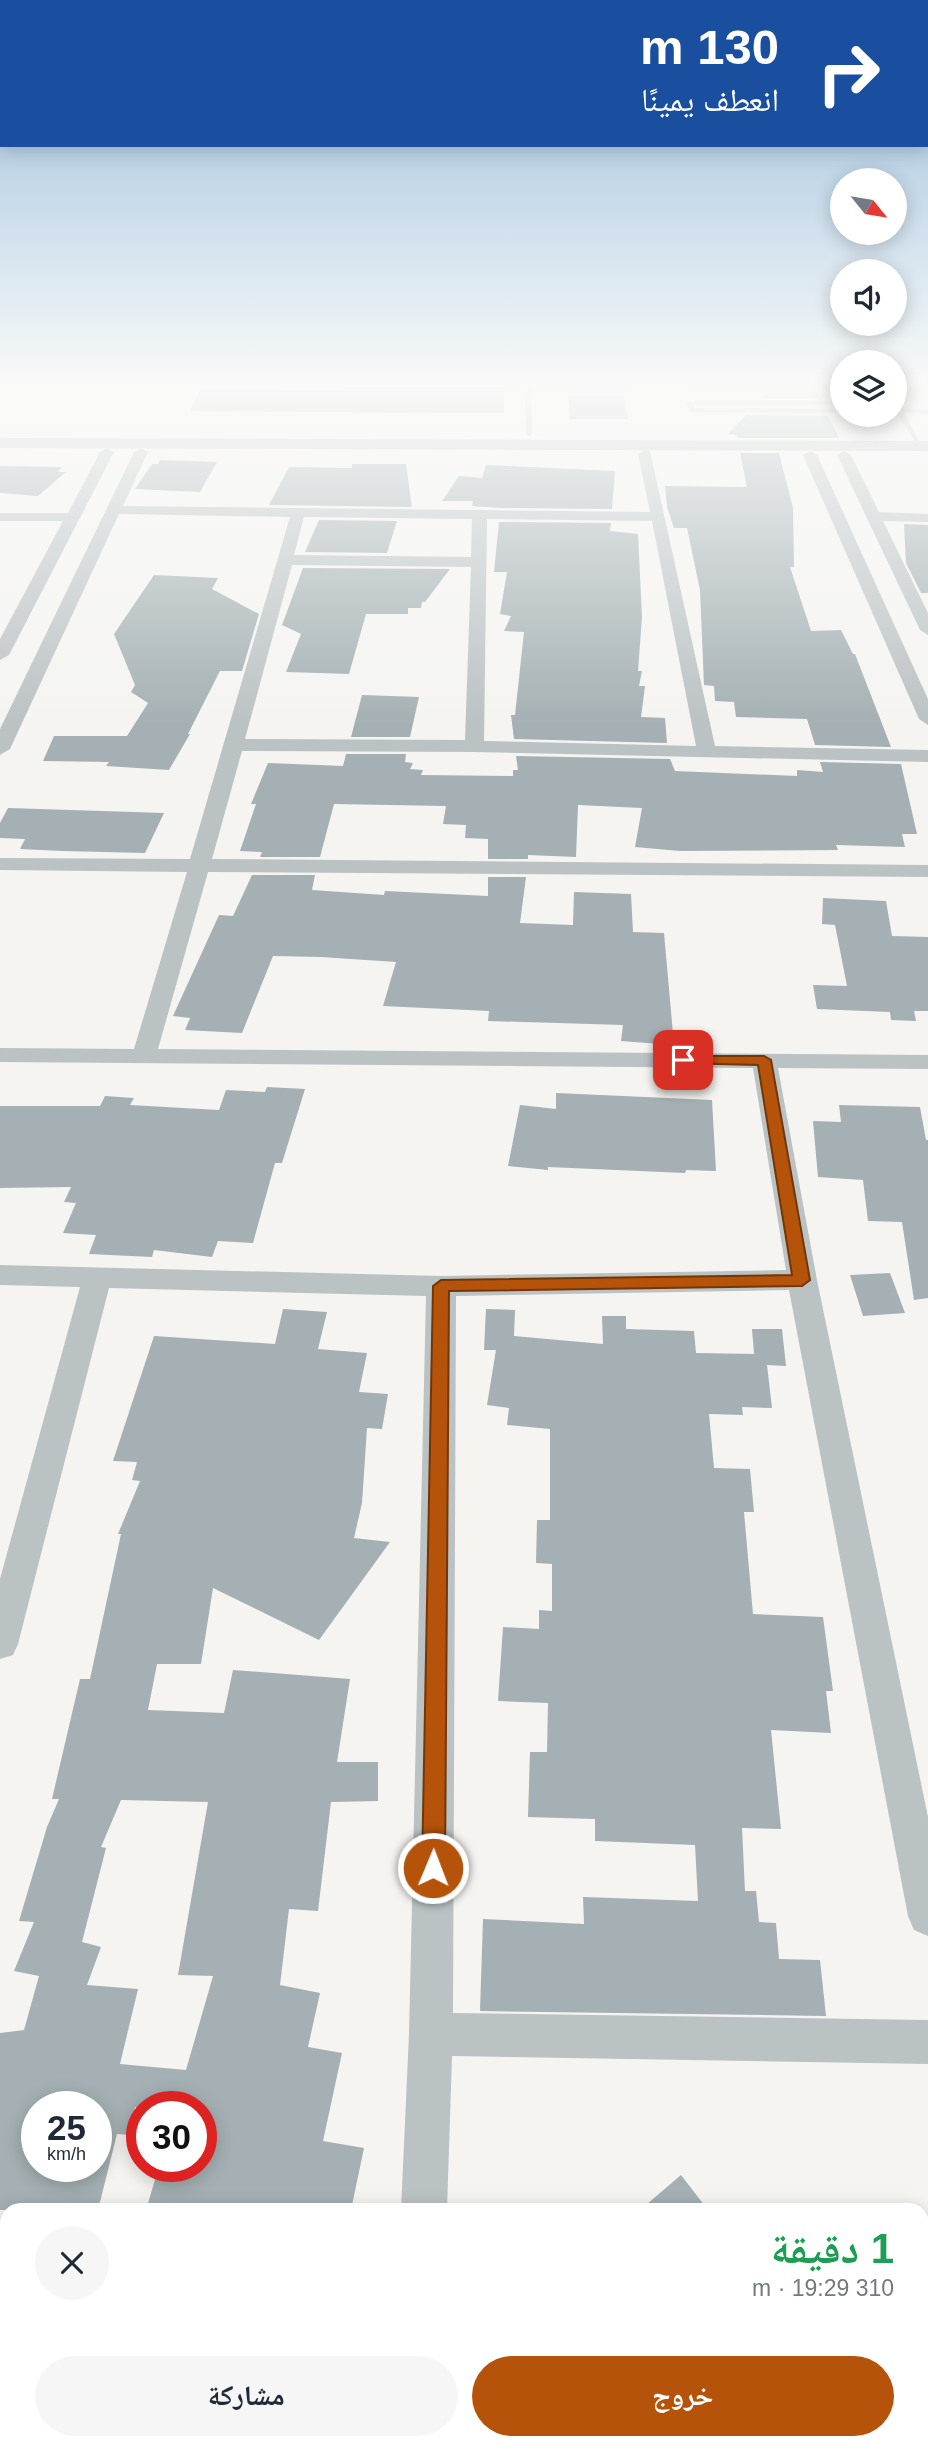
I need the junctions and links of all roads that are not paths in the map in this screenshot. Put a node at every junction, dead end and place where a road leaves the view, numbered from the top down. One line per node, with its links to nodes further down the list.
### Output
1 (83, 496): 11 (street)
2 (120, 496): 6 (street)
3 (654, 496): 12 (street)
4 (828, 496): 18 (street)
5 (864, 496): 9 (street)
6 (113, 510): 7 (street); 21 (street)
7 (298, 513): 8 (street); 14 (street)
8 (480, 515): 12 (street); 15 (street)
9 (874, 516): 13 (street); 16 (street)
10 (0, 517): 11 (street)
11 (72, 517): 17 (street)
12 (658, 517): 22 (street)
13 (928, 518)
14 (285, 560): 15 (street); 19 (street)
15 (479, 562): 20 (street)
16 (928, 630)
17 (0, 655)
18 (928, 719)
19 (234, 745): 20 (street); 25 (street)
20 (474, 746): 22 (street)
21 (0, 749)
22 (707, 752): 23 (street)
23 (928, 756)
24 (0, 864): 25 (street)
25 (199, 866): 26 (street); 28 (street)
26 (928, 871)
27 (0, 1055): 28 (street)
28 (144, 1056): 29 (street)
29 (764, 1060): 30 (street); 33 (street)
30 (928, 1062)
31 (0, 1275): 32 (street)
32 (97, 1278): 34 (street); 35 (street)
33 (802, 1280): 34 (street); 36 (street)
34 (441, 1286): 37 (street)
35 (0, 1644)
36 (928, 1916)
37 (431, 2034): 38 (street); 39 (street)
38 (928, 2042)
39 (424, 2203)

